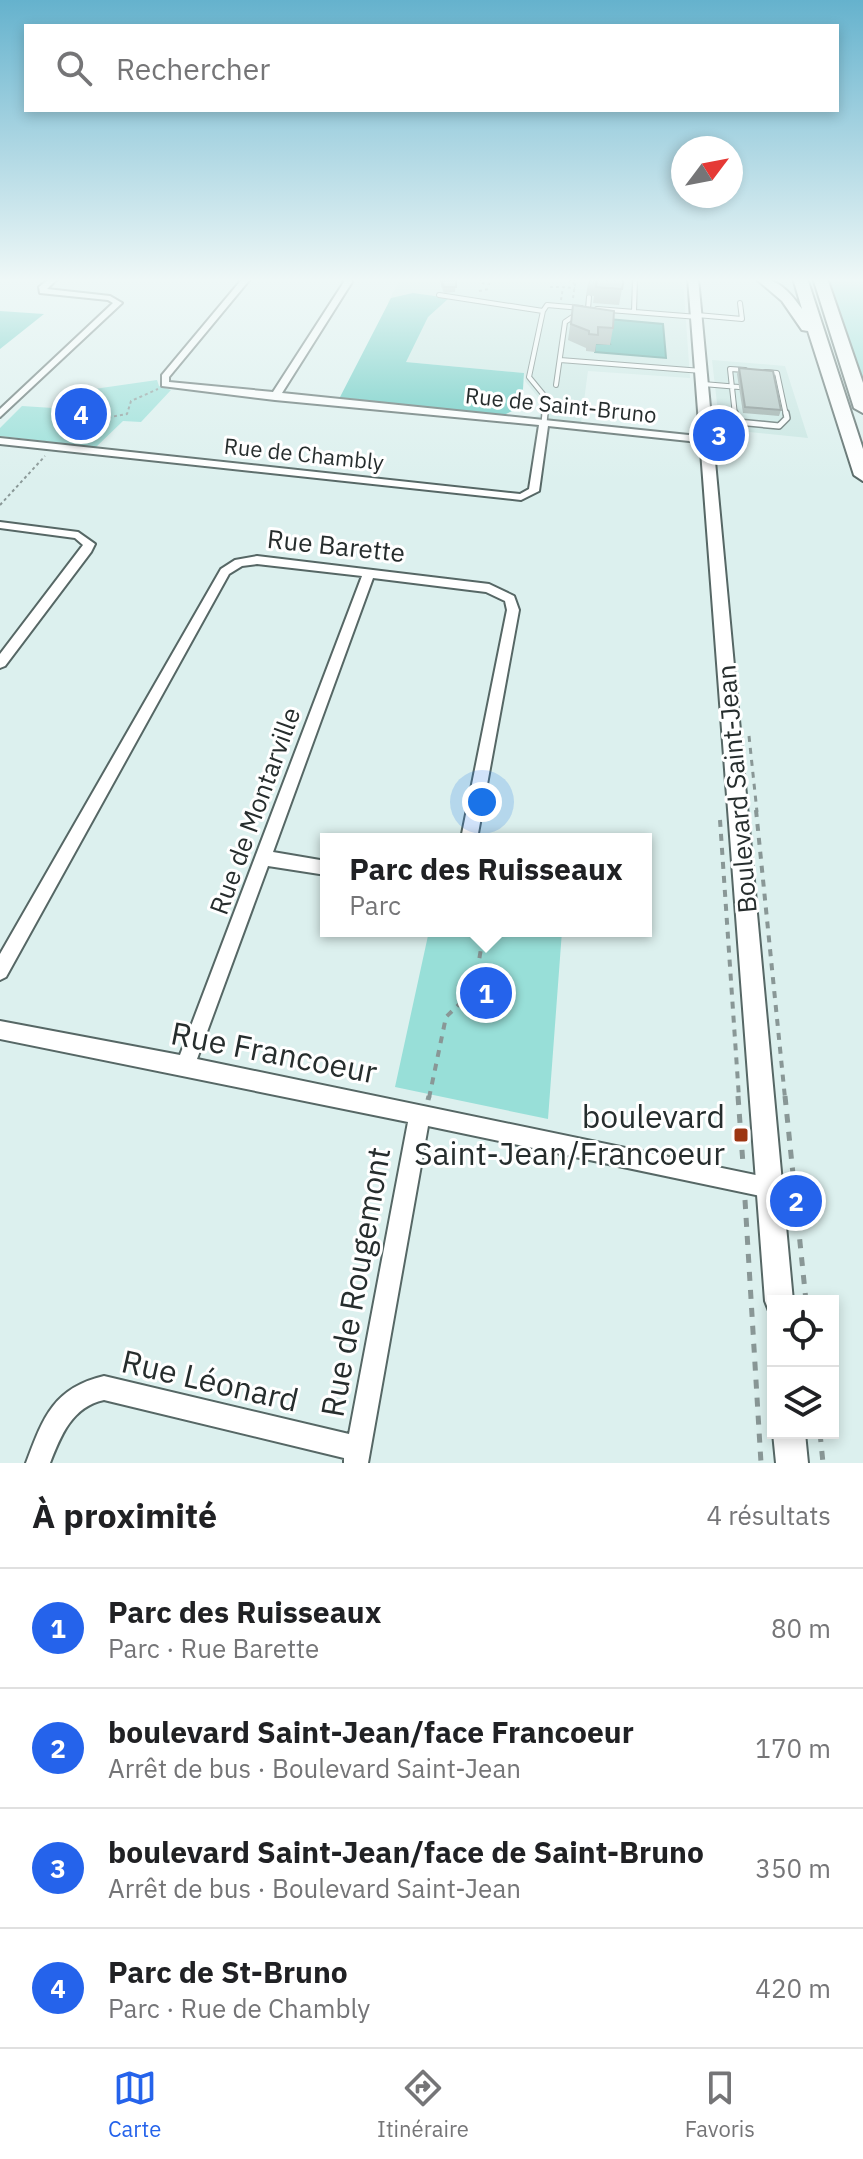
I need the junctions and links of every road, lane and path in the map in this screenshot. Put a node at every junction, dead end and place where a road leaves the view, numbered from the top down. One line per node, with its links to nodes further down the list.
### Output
1 (72, 346): 19 (street)
2 (190, 346): 14 (street)
3 (307, 346): 17 (street)
4 (536, 346): 22 (lane)
5 (562, 346): 9 (lane)
6 (700, 346): 12 (street, Boulevard Saint-Jean)
7 (819, 346): 26 (highway)
8 (843, 346): 18 (highway)
9 (560, 360): 12 (lane); 16 (lane)
10 (745, 370): 13 (lane)
11 (761, 372): 21 (lane)
12 (703, 377): 13 (lane); 20 (street, Boulevard Saint-Jean)
13 (731, 383): 15 (lane); 21 (lane)
14 (165, 384): 17 (street, Rue de Saint-Bruno); 25 (path)
15 (739, 384)
16 (556, 385)
17 (275, 397): 22 (street, Rue de Saint-Bruno)
18 (863, 408)
19 (0, 414)
20 (706, 419): 21 (lane); 23 (street, Boulevard Saint-Jean)
21 (736, 422)
22 (544, 423): 23 (street, Rue de Saint-Bruno); 25 (street, Rue de Chambly)
23 (708, 440): 40 (street, Boulevard Saint-Jean)
24 (0, 441): 25 (street, Rue de Chambly)
25 (60, 447): 27 (path)
26 (863, 475)
27 (0, 505)
28 (0, 525): 30 (street)
29 (369, 573): 32 (street, Rue Barette); 33 (street, Rue de Montarville); 36 (street, Rue Barette)
30 (0, 663)
31 (748, 724): 43 (path, Boulevard Saint-Jean)
32 (470, 833)
33 (264, 858): 34 (street); 38 (street, Rue de Montarville)
34 (320, 867)
35 (483, 937): 39 (path)
36 (0, 971)
37 (0, 1030): 38 (street, Rue Francoeur)
38 (185, 1066): 39 (street, Rue Francoeur)
39 (420, 1113): 40 (street, Rue Francoeur); 46 (street, Rue de Rougemont)
40 (770, 1188): 42 (street, Boulevard Saint-Jean)
41 (745, 1211): 48 (path)
42 (779, 1295)
43 (805, 1295)
44 (790, 1439): 49 (street)
45 (821, 1439): 50 (path)
46 (357, 1456): 47 (street, Rue Léonard)
47 (38, 1463)
48 (761, 1463)
49 (792, 1463)
50 (823, 1463)

